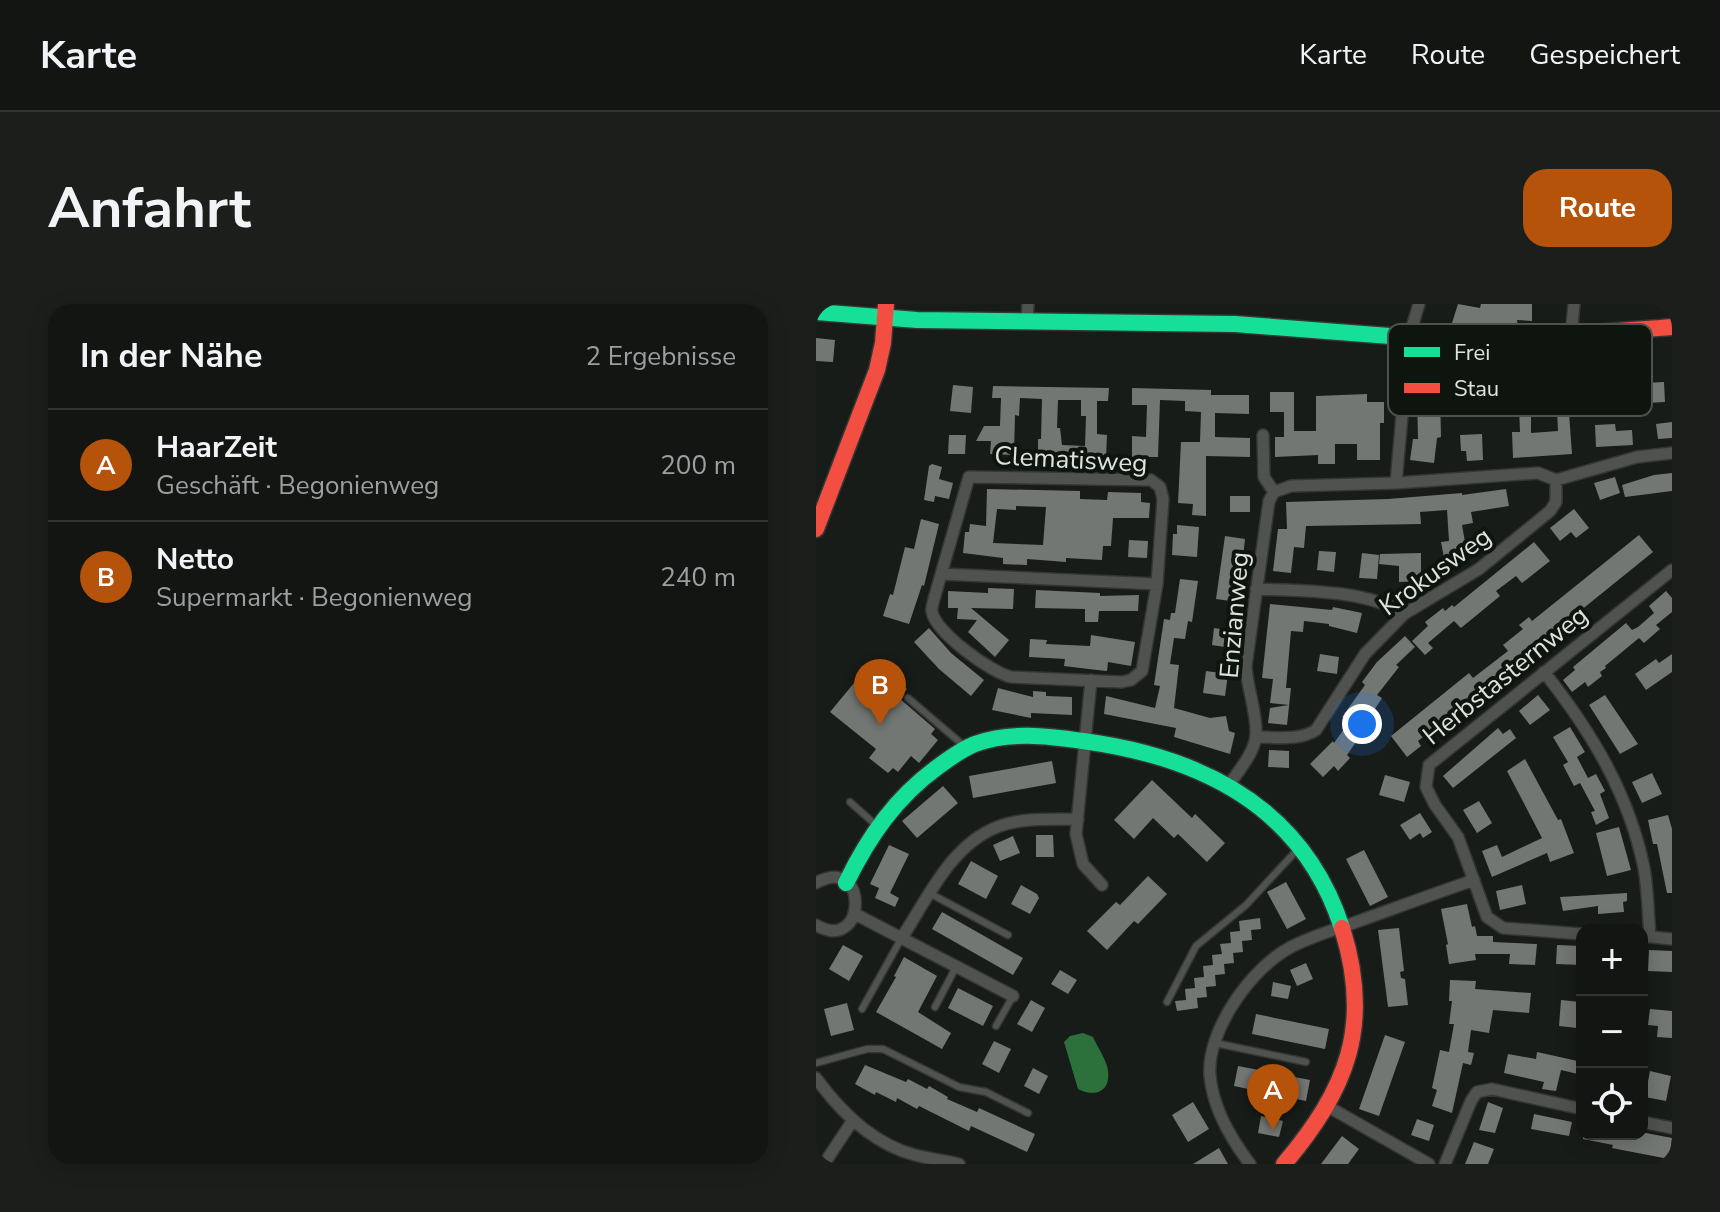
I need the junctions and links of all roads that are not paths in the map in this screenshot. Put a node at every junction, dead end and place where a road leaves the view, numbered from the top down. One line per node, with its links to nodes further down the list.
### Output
1 (1419, 304): 6 (street)
2 (1574, 304): 7 (street)
3 (886, 311): 4 (street); 5 (street); 17 (street)
4 (816, 312)
5 (1028, 312): 10 (street)
6 (1413, 324)
7 (1572, 324)
8 (1672, 327): 9 (street)
9 (1652, 329)
10 (1388, 335)
11 (1402, 416): 15 (street)
12 (1263, 435): 16 (street, Enzianweg)
13 (1672, 453): 14 (street)
14 (1556, 480): 15 (street); 22 (street, Krokusweg)
15 (1396, 483): 16 (street)
16 (1274, 492): 21 (street, Enzianweg)
17 (816, 529)
18 (1672, 570): 23 (street, Herbstasternweg)
19 (941, 574): 20 (street); 20 (street, Clematisweg); 24 (street, Clematisweg)
20 (1157, 584): 24 (street, Clematisweg)
21 (1256, 589): 22 (street); 26 (street, Enzianweg)
22 (1404, 614): 26 (street, Krokusweg)
23 (1544, 672): 34 (street, Herbstasternweg); 40 (street)
24 (1091, 680): 27 (street)
25 (908, 698): 28 (lane)
26 (1256, 737): 29 (street)
27 (1085, 741): 28 (street); 29 (street); 31 (street)
28 (966, 748): 32 (street)
29 (1229, 785): 33 (street)
30 (850, 802): 32 (lane)
31 (1078, 819): 37 (street); 38 (street)
32 (876, 825): 36 (street)
33 (1300, 847): 42 (street); 50 (lane)
34 (1474, 880): 42 (street); 43 (street, Herbstasternweg)
35 (816, 883): 36 (street)
36 (846, 883): 39 (street)
37 (1102, 885)
38 (931, 894): 44 (lane); 46 (street)
39 (855, 914): 41 (street); 46 (street)
40 (1646, 924)
41 (816, 925)
42 (1344, 926): 54 (street); 58 (street)
43 (1576, 934)
44 (1008, 935)
45 (1648, 936): 47 (street)
46 (901, 939): 48 (street); 52 (lane)
47 (1672, 939)
48 (956, 967): 49 (street); 51 (lane)
49 (1013, 996): 53 (lane)
50 (1167, 1002)
51 (935, 1007)
52 (862, 1009)
53 (996, 1026)
54 (1215, 1043): 55 (lane); 66 (street)
55 (1306, 1062)
56 (816, 1063): 60 (lane)
57 (816, 1078): 61 (street)
58 (1327, 1106): 67 (street); 68 (street)
59 (1576, 1108): 69 (street)
60 (1028, 1113)
61 (853, 1120): 64 (street); 65 (street)
62 (1648, 1123): 63 (street)
63 (1672, 1128)
64 (824, 1164)
65 (959, 1164)
66 (1250, 1164)
67 (1284, 1164)
68 (1429, 1164)
69 (1445, 1164)

